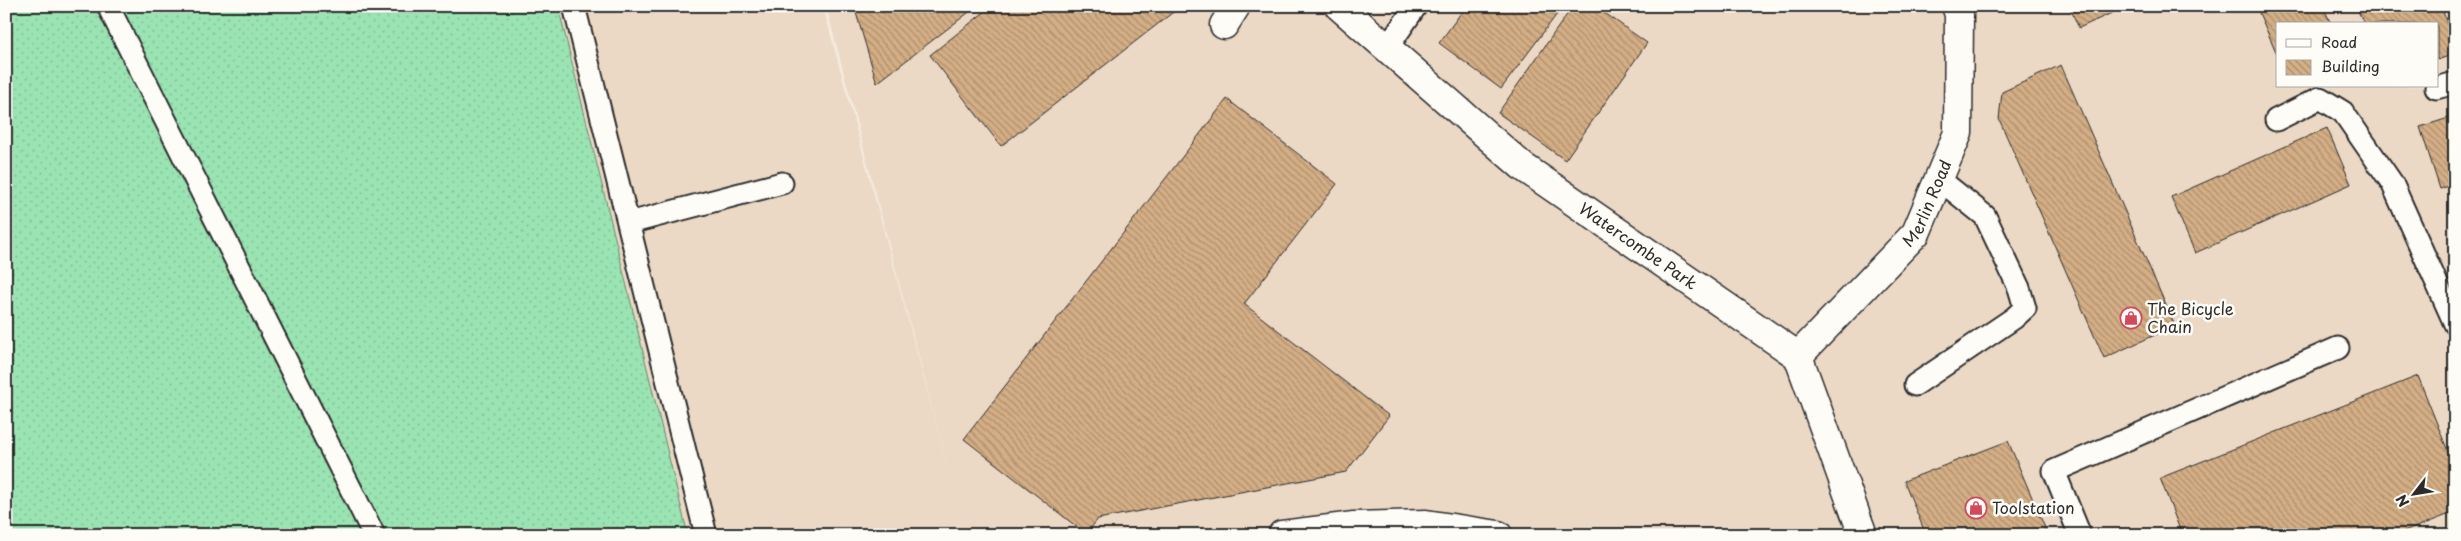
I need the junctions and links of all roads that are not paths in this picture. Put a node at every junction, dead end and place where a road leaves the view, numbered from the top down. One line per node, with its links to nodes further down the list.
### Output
1 (108, 6): 15 (lane)
2 (574, 6): 10 (lane)
3 (1338, 6): 6 (street, Watercombe Park)
4 (1416, 6): 6 (lane)
5 (1956, 6): 8 (street, Merlin Road)
6 (1387, 48): 13 (street, Watercombe Park)
7 (2276, 120): 11 (lane)
8 (1939, 179): 13 (street, Merlin Road); 14 (lane)
9 (782, 183): 10 (lane)
10 (629, 223): 16 (lane)
11 (2455, 324)
12 (2338, 348): 20 (lane)
13 (1798, 356): 19 (street)
14 (1914, 385)
15 (374, 535)
16 (706, 535)
17 (1282, 535): 18 (street)
18 (1498, 535)
19 (1863, 535)
20 (2080, 535)

